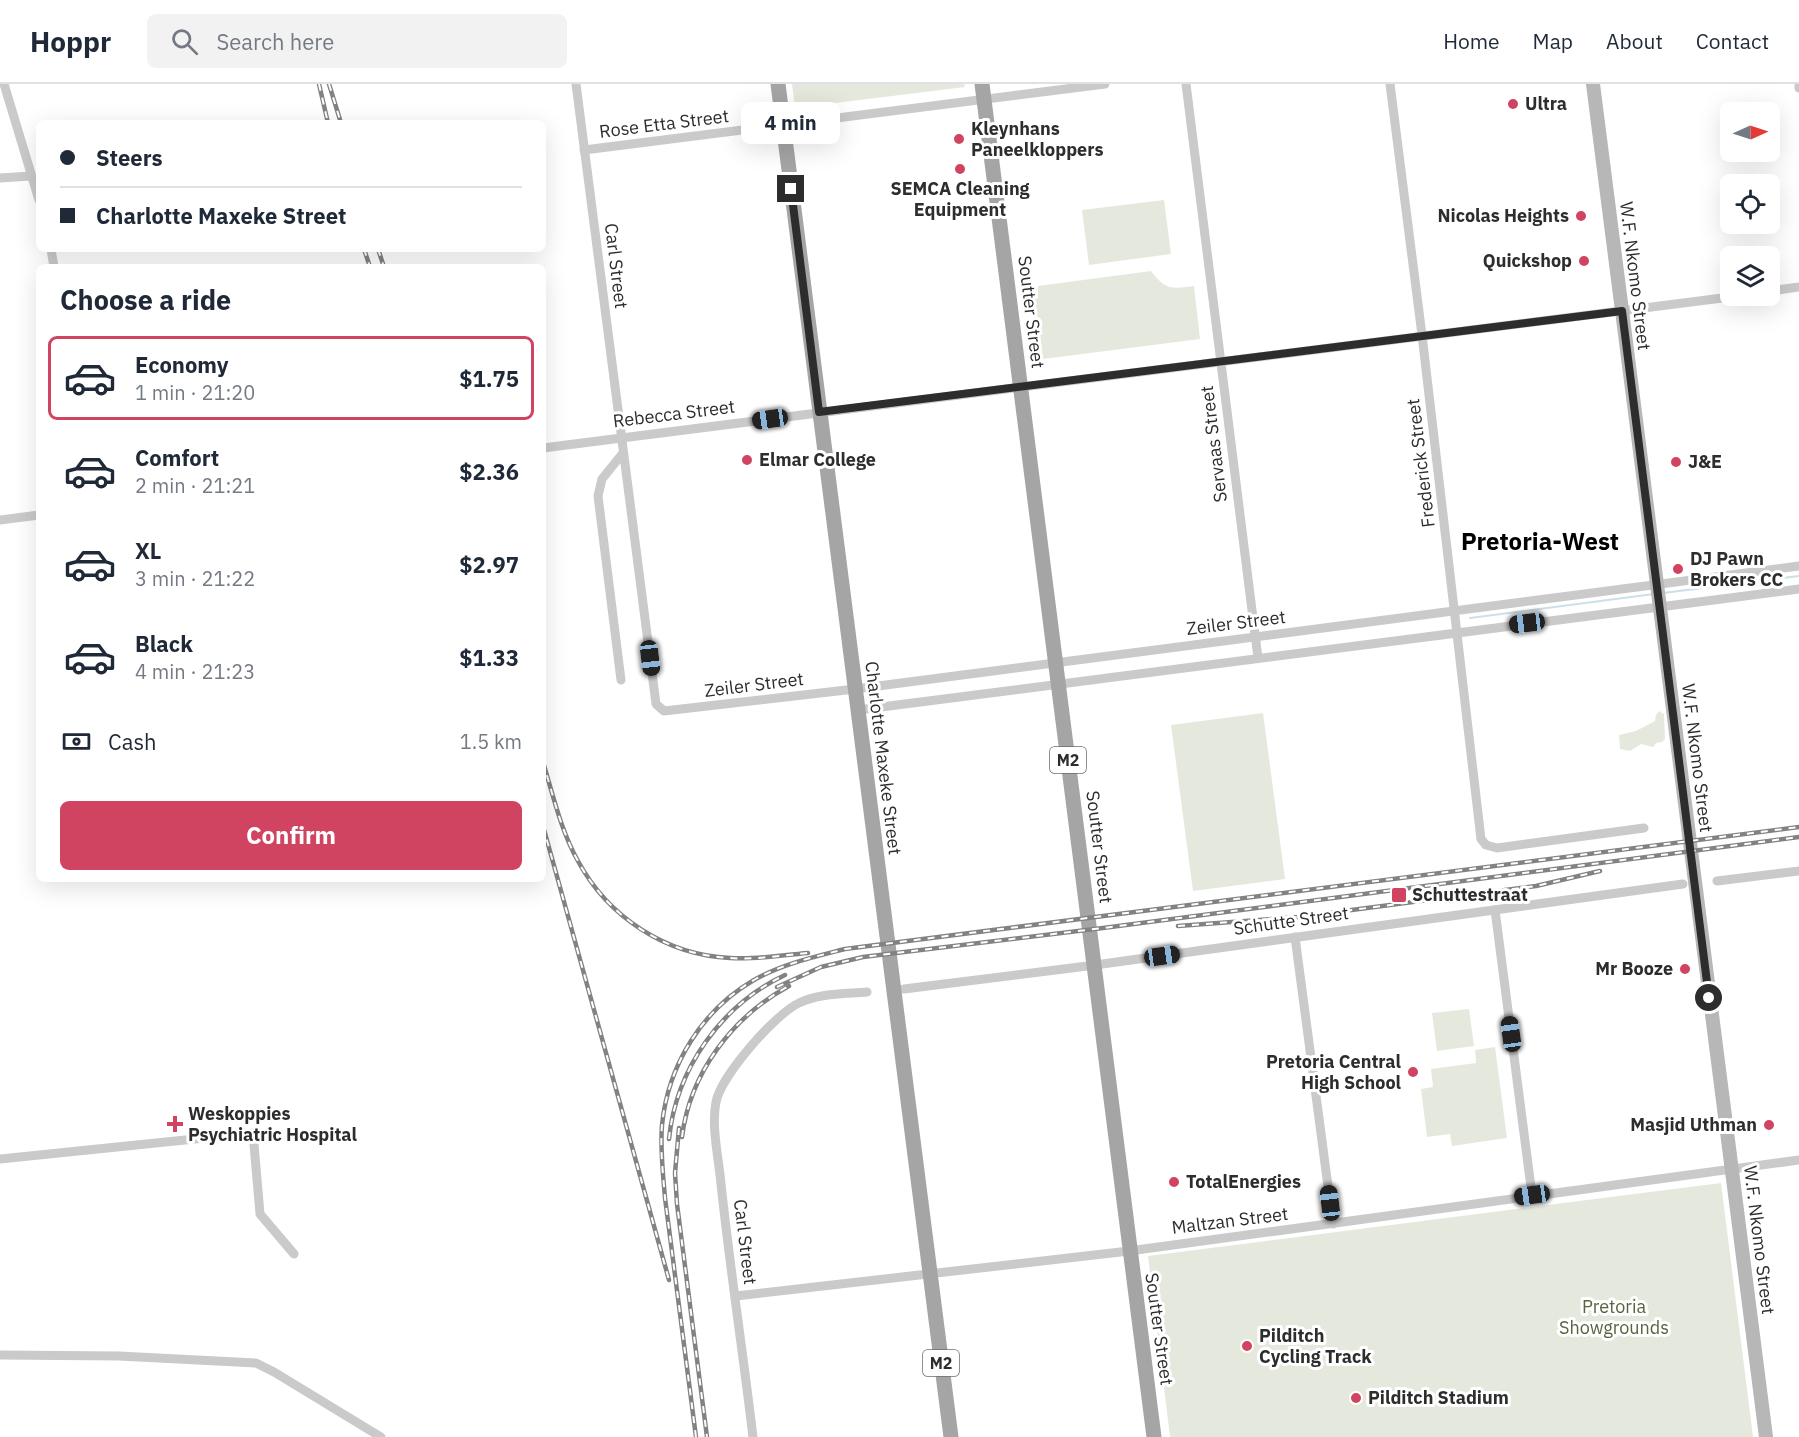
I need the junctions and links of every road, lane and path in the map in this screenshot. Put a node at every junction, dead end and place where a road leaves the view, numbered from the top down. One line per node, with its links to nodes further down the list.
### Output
1 (4, 84): 11 (street)
2 (576, 84): 10 (street, Carl Street)
3 (778, 84): 9 (main road, Charlotte Maxeke Street / M2)
4 (1105, 84): 8 (street, Rose Etta Street)
5 (1186, 84): 19 (street, Servaas Street)
6 (1390, 84): 18 (street, Frederick Street)
7 (1593, 84): 17 (main road, W.F. Nkomo Street)
8 (983, 91): 9 (street, Rose Etta Street); 20 (main road, Soutter Street / M2)
9 (783, 125): 10 (street, Rose Etta Street); 21 (main road, Charlotte Maxeke Street / M2)
10 (584, 150): 22 (street, Carl Street)
11 (31, 176): 12 (street); 13 (street)
12 (0, 178)
13 (36, 191)
14 (1799, 287): 15 (street)
15 (1780, 290)
16 (1720, 298): 17 (street, Rebecca Street)
17 (1622, 311): 18 (street, Rebecca Street); 28 (main road, W.F. Nkomo Street)
18 (1422, 335): 19 (street, Rebecca Street); 31 (street, Frederick Street)
19 (1221, 361): 20 (street, Rebecca Street); 33 (street, Servaas Street)
20 (1021, 386): 21 (street, Rebecca Street); 35 (main road, Soutter Street / M2)
21 (819, 412): 22 (street, Rebecca Street); 38 (main road, Charlotte Maxeke Street / M2)
22 (621, 438): 23 (street, Rebecca Street); 24 (street, Carl Street)
23 (546, 448)
24 (623, 453): 36 (street); 40 (street, Carl Street)
25 (36, 515): 26 (street)
26 (0, 520)
27 (1799, 566): 28 (street, Zeiler Street)
28 (1657, 585): 30 (main road, W.F. Nkomo Street); 31 (street, Zeiler Street)
29 (1799, 589): 30 (street, Zeiler Street)
30 (1659, 605): 32 (street, Zeiler Street); 52 (main road, W.F. Nkomo Street)
31 (1455, 612): 32 (street, Frederick Street); 33 (street, Zeiler Street)
32 (1456, 632): 34 (street, Zeiler Street); 41 (street, Frederick Street)
33 (1254, 638): 34 (street, Servaas Street); 35 (street, Zeiler Street)
34 (1258, 658): 37 (street, Zeiler Street)
35 (1056, 663): 37 (main road, Soutter Street / M2); 38 (street, Zeiler Street)
36 (621, 680)
37 (1058, 683): 39 (street, Zeiler Street); 47 (main road, Soutter Street / M2)
38 (855, 689): 39 (main road, Charlotte Maxeke Street / M2); 40 (street, Zeiler Street)
39 (858, 710): 57 (main road, Charlotte Maxeke Street / M2)
40 (676, 711)
41 (1644, 828)
42 (1799, 871): 43 (street)
43 (1717, 881)
44 (1683, 884): 45 (street, Schutte Street)
45 (1495, 910): 46 (street, Schutte Street); 53 (street)
46 (1295, 937): 47 (street, Schutte Street); 54 (street)
47 (1095, 965): 48 (street, Schutte Street); 55 (main road, Soutter Street / M2)
48 (904, 989)
49 (867, 992): 58 (street, Carl Street)
50 (0, 1159): 56 (street)
51 (1799, 1160): 52 (street, Maltzan Street)
52 (1731, 1169): 53 (street, Maltzan Street); 64 (main road, W.F. Nkomo Street)
53 (1532, 1195): 54 (street, Maltzan Street)
54 (1333, 1224): 55 (street, Maltzan Street)
55 (1129, 1251): 57 (street, Maltzan Street); 63 (main road, Soutter Street / M2)
56 (294, 1254)
57 (930, 1274): 58 (street, Maltzan Street); 62 (main road, Charlotte Maxeke Street / M2)
58 (736, 1296): 61 (street, Carl Street)
59 (0, 1355): 60 (street)
60 (381, 1437)
61 (753, 1437)
62 (951, 1437)
63 (1154, 1437)
64 (1766, 1437)

